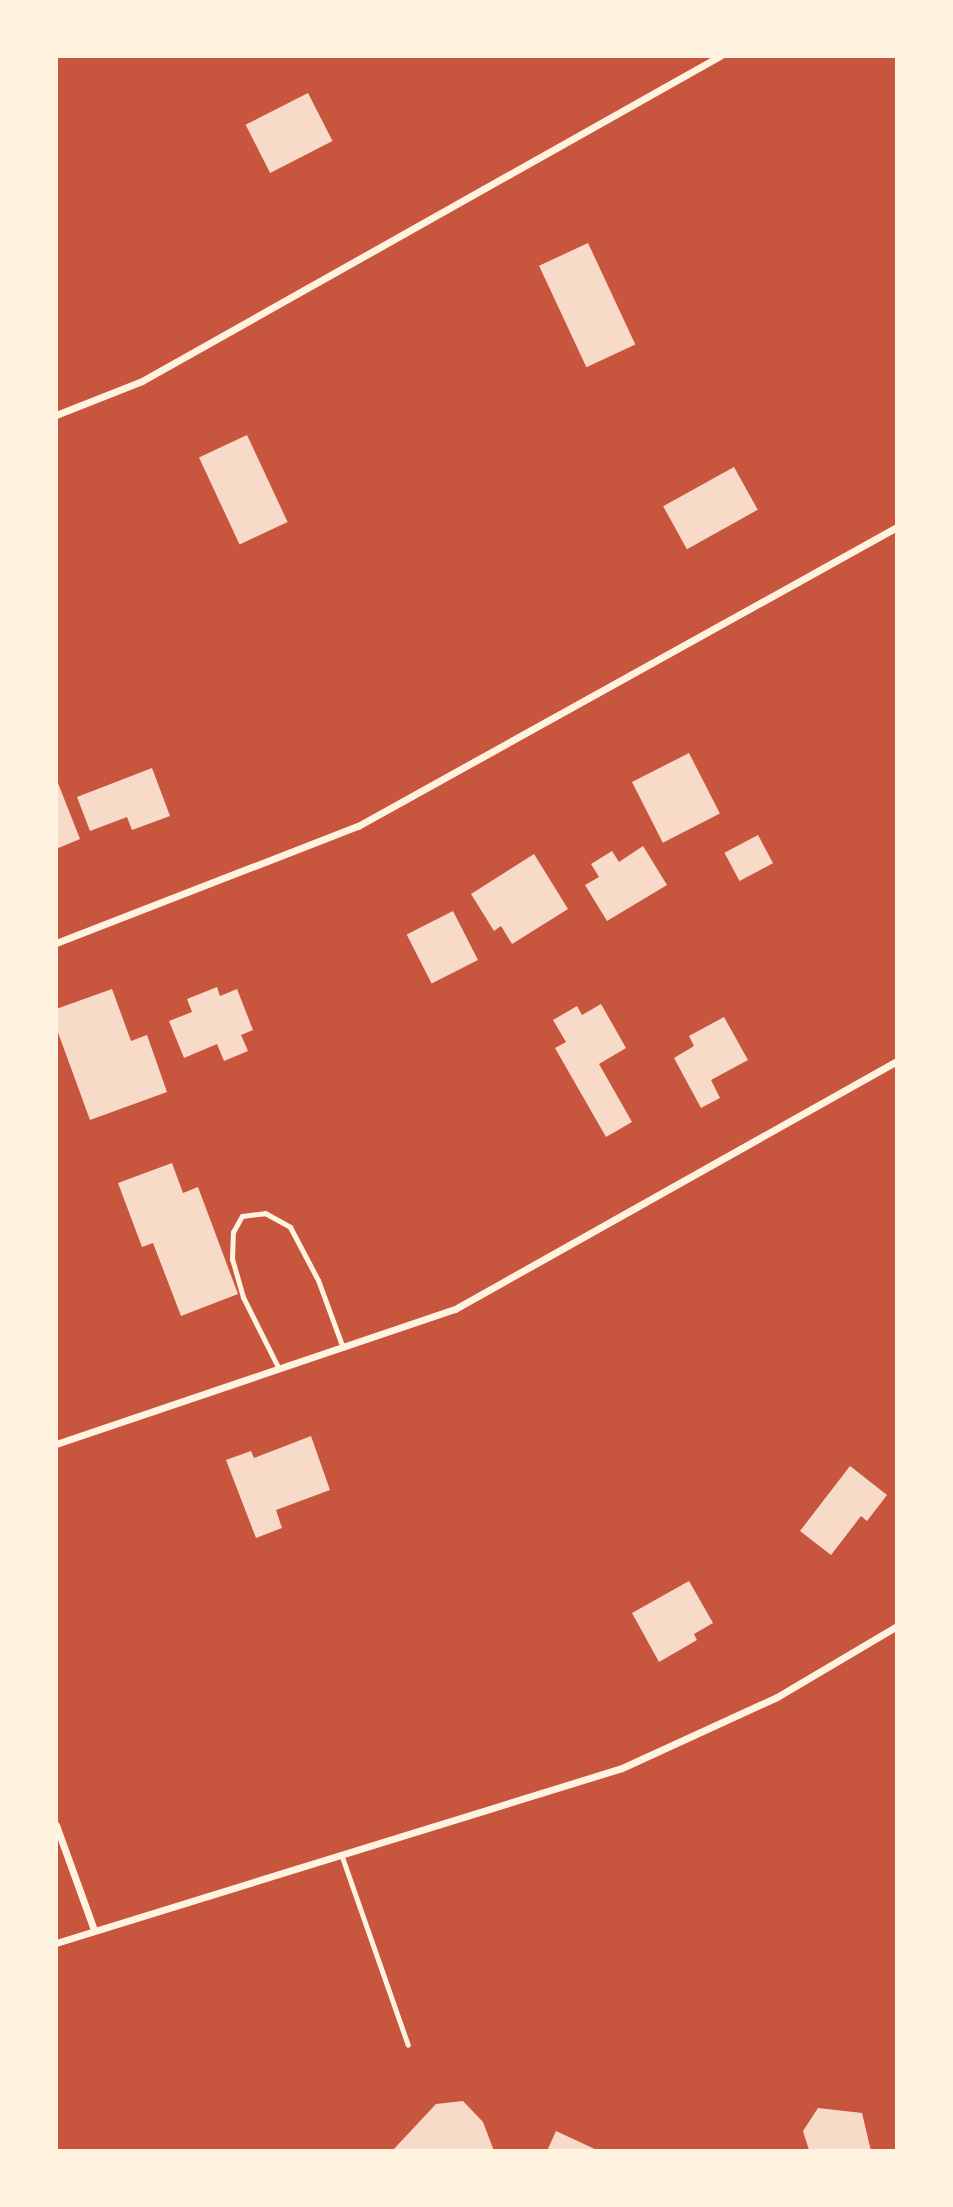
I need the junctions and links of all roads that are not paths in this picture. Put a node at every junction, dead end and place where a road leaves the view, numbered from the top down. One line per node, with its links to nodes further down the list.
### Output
1 (720, 56): 2 (street)
2 (56, 415)
3 (897, 527): 4 (street)
4 (56, 943)
5 (897, 1061): 6 (street)
6 (343, 1348): 7 (street); 7 (lane)
7 (279, 1369): 8 (street)
8 (56, 1444)
9 (897, 1626): 11 (street)
10 (56, 1825): 12 (street)
11 (341, 1854): 12 (street); 14 (lane)
12 (94, 1930): 13 (street)
13 (56, 1943)
14 (408, 2045)

